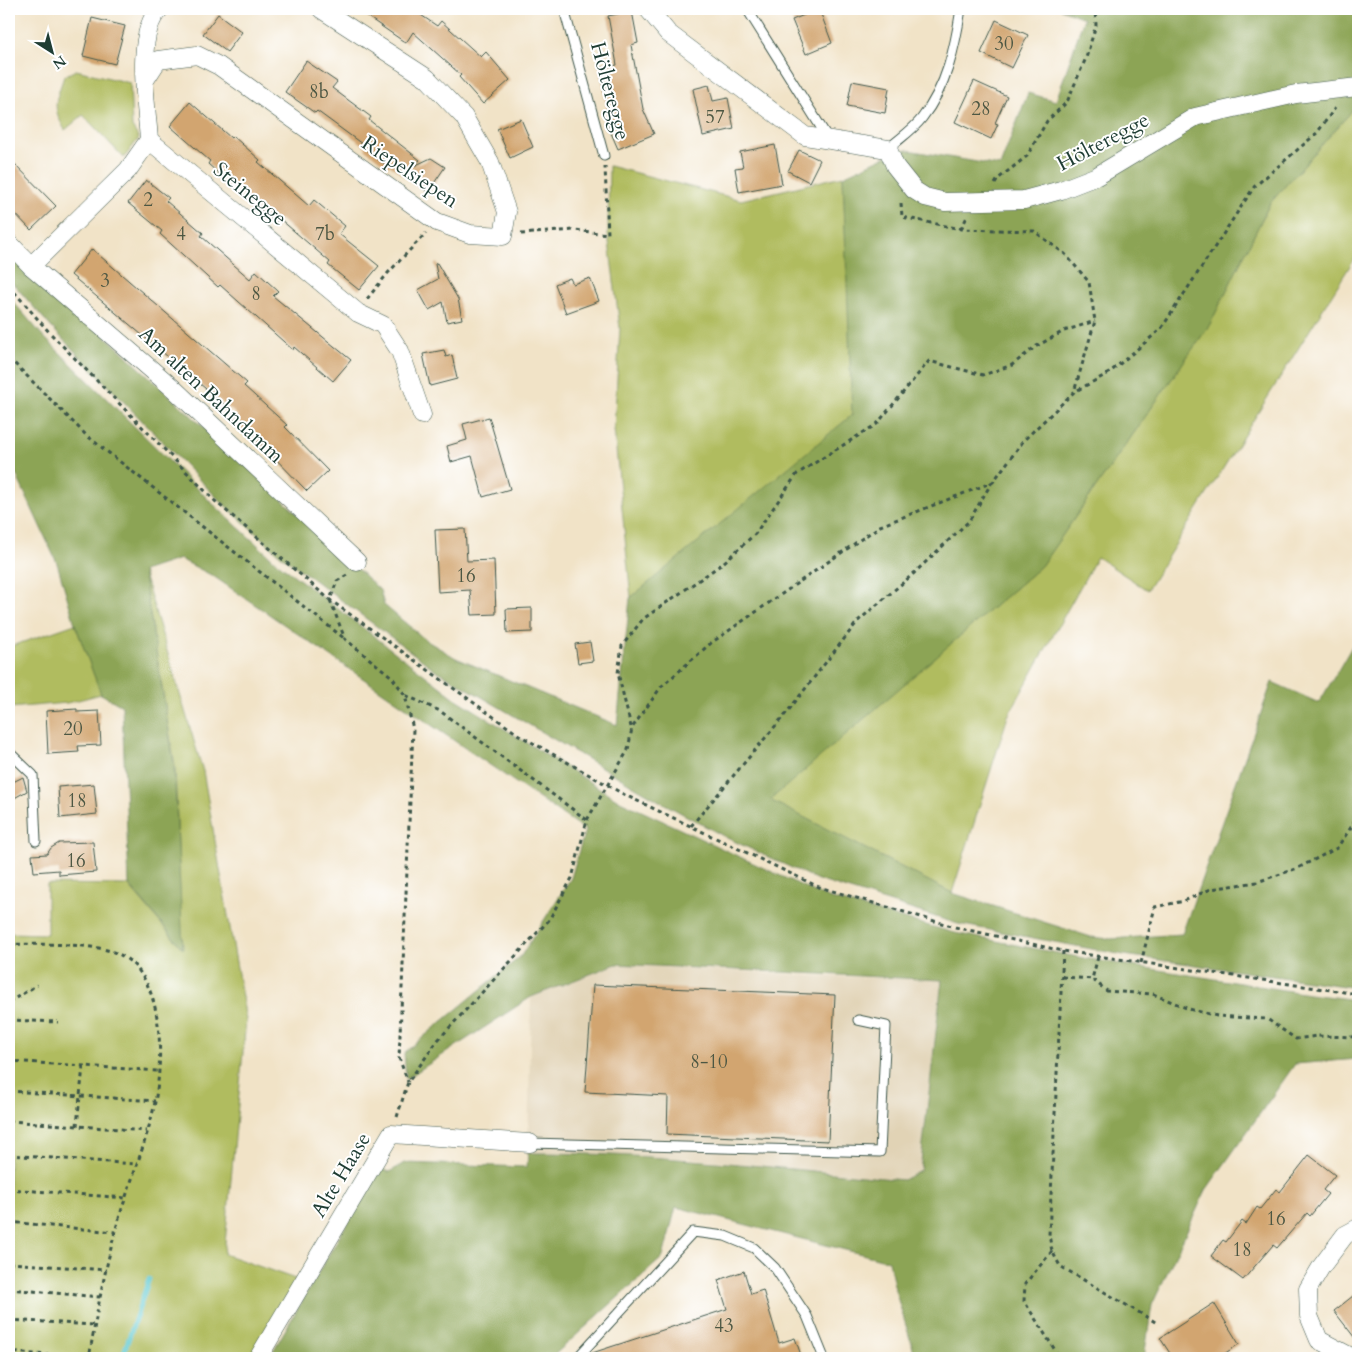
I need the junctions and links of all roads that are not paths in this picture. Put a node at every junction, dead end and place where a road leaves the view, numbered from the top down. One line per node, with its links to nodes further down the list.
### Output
1 (160, 9): 7 (street)
2 (321, 9): 7 (street, Riepelsiepen)
3 (564, 9): 12 (lane, Hölteregge)
4 (648, 9): 10 (street)
5 (747, 9): 10 (lane)
6 (961, 9): 11 (lane)
7 (145, 80): 9 (street)
8 (1353, 88): 11 (street, Hölteregge)
9 (149, 140): 14 (street); 15 (street, Steinegge)
10 (830, 141): 11 (street)
11 (888, 149)
12 (604, 156)
13 (9, 243): 14 (street, Am alten Bahndamm)
14 (31, 266): 16 (street, Am alten Bahndamm)
15 (422, 415)
16 (355, 567)
17 (9, 752): 18 (lane)
18 (36, 841)
19 (858, 1020): 20 (lane)
20 (530, 1143): 22 (street, Alte Haase)
21 (1358, 1228): 25 (street)
22 (258, 1358)
23 (576, 1358): 24 (lane)
24 (824, 1358)
25 (1353, 1358)

